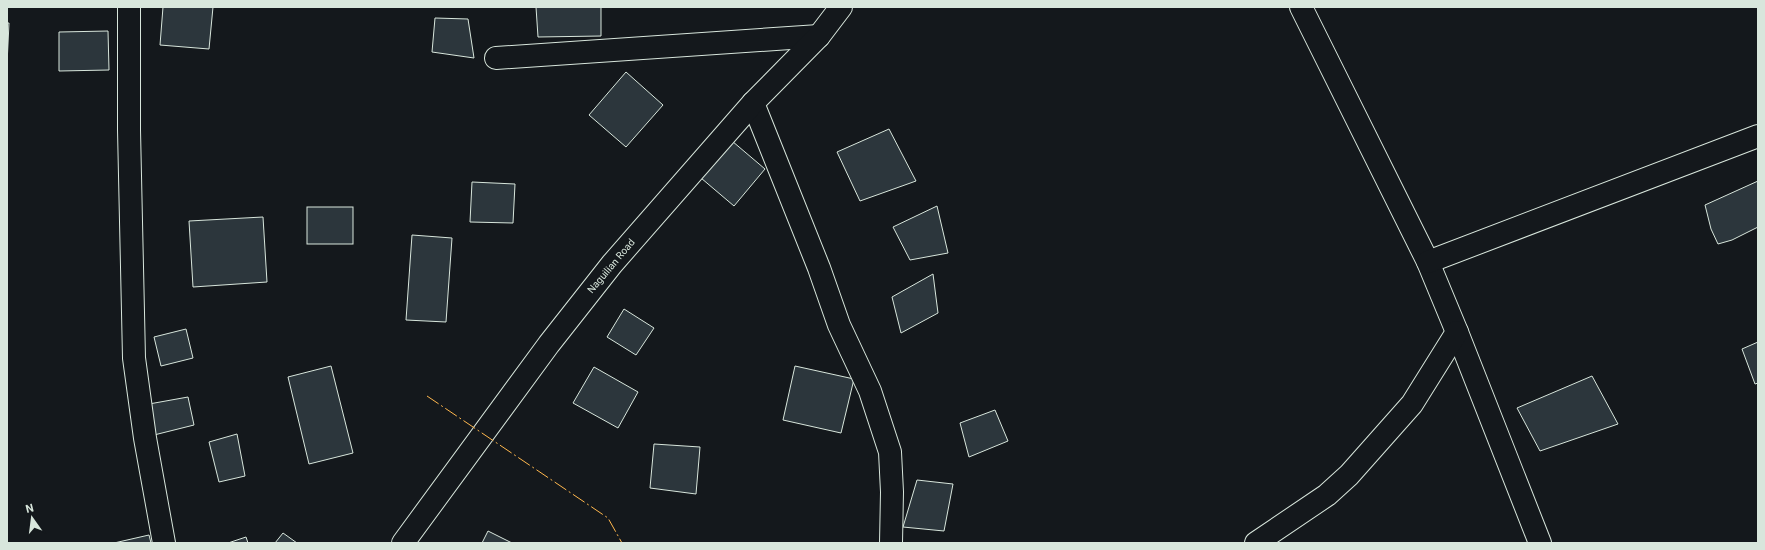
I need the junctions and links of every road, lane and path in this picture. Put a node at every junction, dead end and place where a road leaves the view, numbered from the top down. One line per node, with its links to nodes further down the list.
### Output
1 (129, 7): 10 (main road)
2 (841, 7): 4 (main road, Naguilian Road)
3 (1301, 7): 8 (main road)
4 (819, 36): 5 (main road); 6 (main road, Naguilian Road)
5 (496, 58)
6 (753, 103): 11 (main road, Naguilian Road); 12 (main road)
7 (1758, 136): 8 (main road)
8 (1428, 262): 9 (main road)
9 (1457, 332): 13 (main road); 14 (main road)
10 (164, 543)
11 (403, 543)
12 (892, 543)
13 (1256, 543)
14 (1540, 543)

